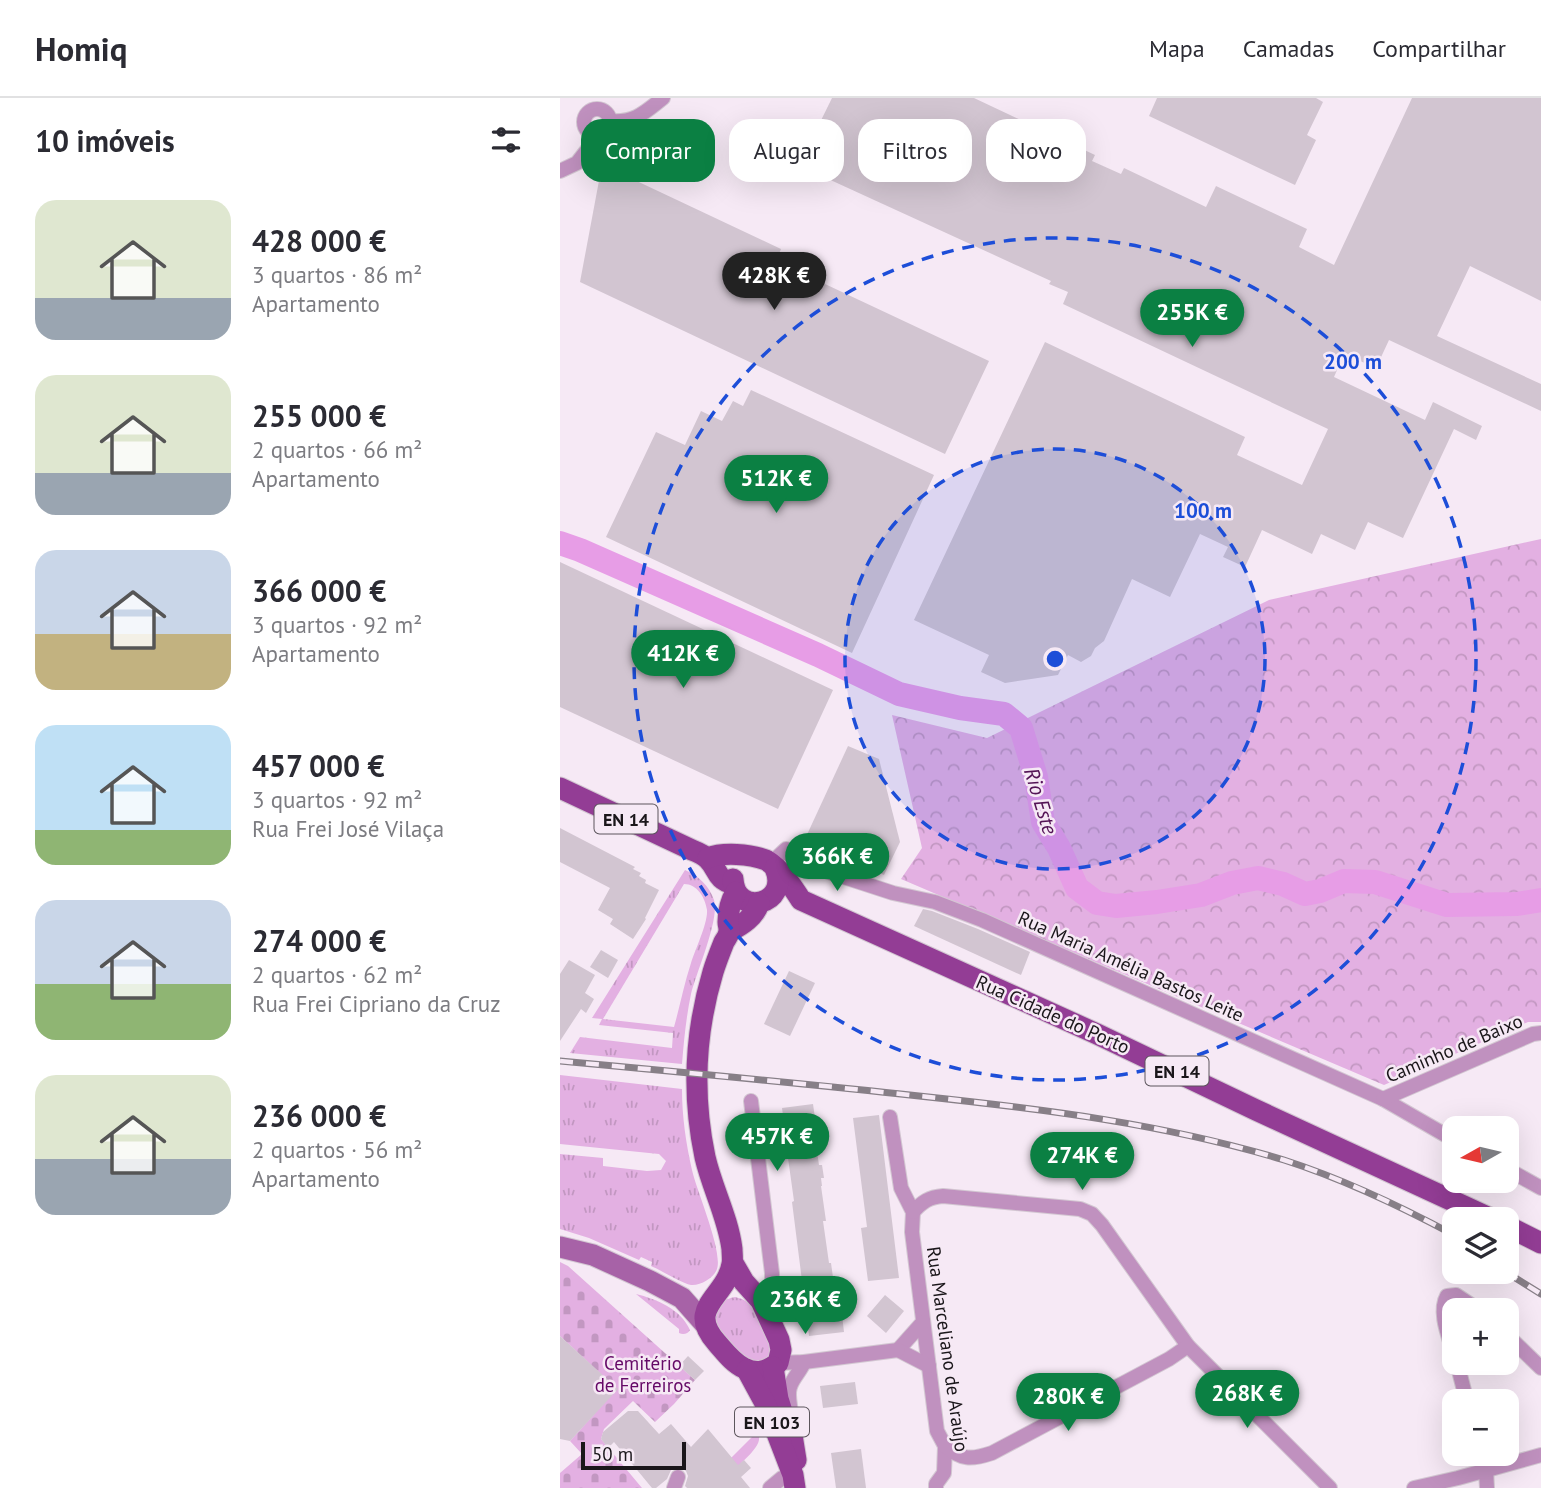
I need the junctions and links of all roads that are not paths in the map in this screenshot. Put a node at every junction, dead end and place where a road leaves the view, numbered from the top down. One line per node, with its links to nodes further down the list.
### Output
1 (663, 98): 5 (street)
2 (594, 103): 3 (street); 4 (street)
3 (584, 119)
4 (610, 119)
5 (632, 119)
6 (581, 158): 7 (street)
7 (560, 171)
8 (560, 788): 9 (main road, Rua Cidade do Porto / EN 14)
9 (708, 858): 10 (main road, Rua Cidade do Porto); 11 (main road, Rua Cidade do Porto)
10 (771, 859): 11 (main road); 12 (main road); 13 (main road, Rua Cidade do Porto / EN 14); 16 (street, Rua Maria Amélia Bastos Leite)
11 (735, 888): 12 (main road, Rua Cidade do Porto / EN 14); 14 (main road)
12 (763, 901): 13 (main road, Rua Cidade do Porto / EN 14); 14 (main road)
13 (801, 901): 22 (main road, Rua Cidade do Porto / EN 14)
14 (729, 932): 27 (main road)
15 (1541, 1033): 16 (street, Caminho de Baixo)
16 (1382, 1100): 19 (street, Rua Maria Amélia Bastos Leite)
17 (751, 1101): 29 (street)
18 (890, 1117): 23 (street)
19 (1442, 1133)
20 (1519, 1176): 21 (street)
21 (1541, 1188)
22 (1466, 1207)
23 (913, 1212): 33 (street, Rua Marceliano de Araújo); 36 (street)
24 (1519, 1232): 25 (main road)
25 (1541, 1243)
26 (560, 1247): 30 (street, EN 103)
27 (733, 1263): 28 (main road); 29 (main road)
28 (717, 1294): 29 (main road); 30 (street); 34 (main road)
29 (756, 1296): 35 (main road, EN 103)
30 (682, 1298): 34 (street, EN 103)
31 (1446, 1298): 32 (street)
32 (1461, 1298)
33 (923, 1322): 38 (street); 41 (street, Rua Marceliano de Araújo)
34 (705, 1324): 43 (main road, EN 103)
35 (779, 1340): 39 (street); 40 (main road, EN 103)
36 (1188, 1346): 45 (street); 52 (street)
37 (1519, 1347): 42 (street)
38 (898, 1350): 39 (street); 41 (street)
39 (804, 1362): 40 (street); 44 (street)
40 (776, 1365): 43 (main road); 44 (main road, EN 103)
41 (929, 1366): 45 (street, Rua Marceliano de Araújo)
42 (1541, 1368)
43 (747, 1370): 49 (main road, EN 103)
44 (791, 1429): 49 (main road, EN 103)
45 (945, 1447): 51 (street, Rua Marceliano de Araújo)
46 (1541, 1455): 48 (street)
47 (1485, 1466): 48 (street)
48 (1486, 1470): 53 (street); 54 (street)
49 (794, 1482): 50 (street)
50 (771, 1488)
51 (936, 1488)
52 (1330, 1488)
53 (1414, 1488)
54 (1487, 1488)

